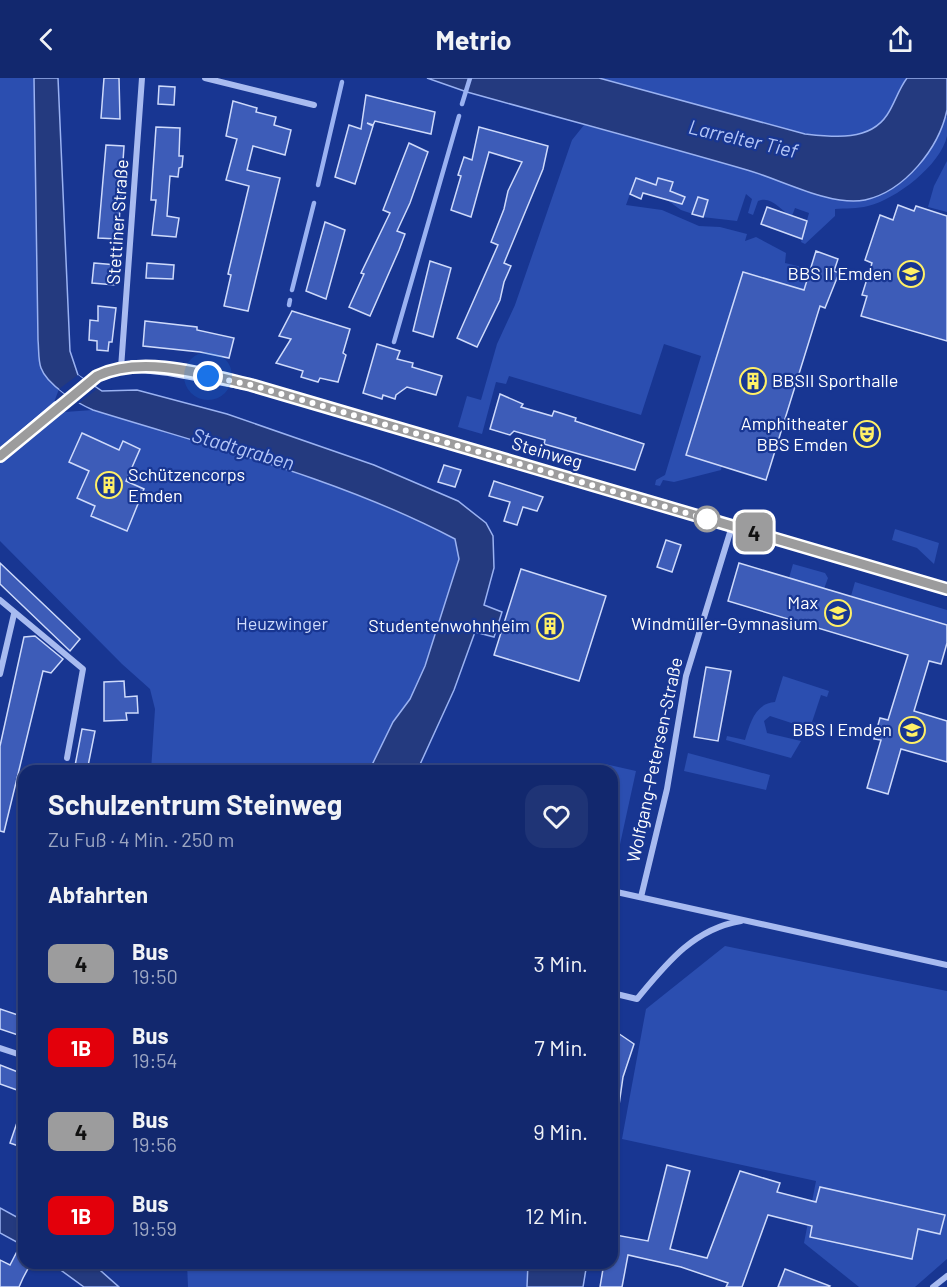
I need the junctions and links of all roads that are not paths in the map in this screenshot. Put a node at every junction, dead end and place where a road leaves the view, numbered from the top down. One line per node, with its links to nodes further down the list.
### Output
1 (142, 78): 4 (street, Stettiner Straße)
2 (205, 78): 3 (street)
3 (314, 105)
4 (127, 367): 7 (street, Steinweg)
5 (57, 407): 6 (street)
6 (0, 456)
7 (732, 526): 8 (street, Steinweg); 14 (street, Wolfgang-Petersen-Straße)
8 (947, 590)
9 (0, 600): 10 (street)
10 (14, 614): 11 (street); 12 (street)
11 (0, 674)
12 (67, 758)
13 (618, 892): 14 (street)
14 (641, 897): 15 (street)
15 (745, 920): 16 (street); 17 (street)
16 (947, 965)
17 (618, 994)
18 (0, 1048): 19 (street)
19 (18, 1054)
20 (947, 1276): 21 (street)
21 (933, 1287)

